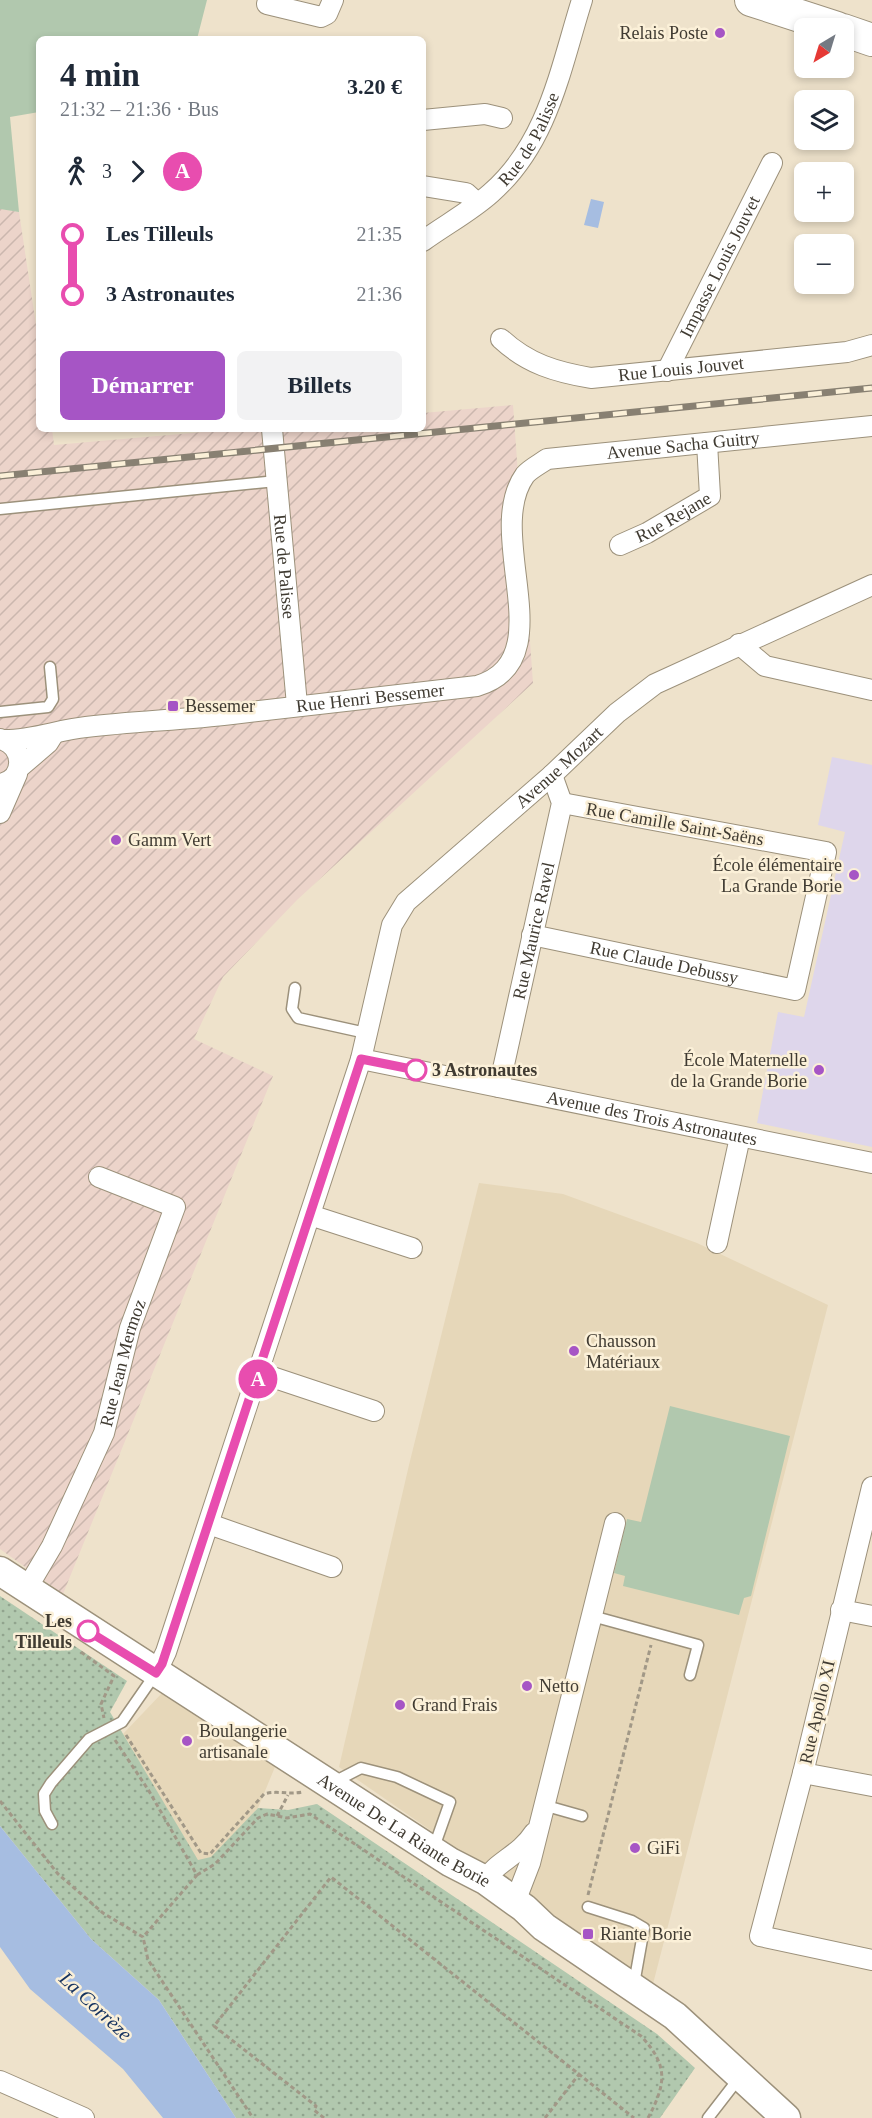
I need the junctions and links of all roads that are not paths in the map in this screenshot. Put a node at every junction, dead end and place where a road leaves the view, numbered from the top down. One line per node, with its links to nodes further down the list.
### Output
1 (333, 0): 4 (street)
2 (582, 0): 12 (street, Rue de Palisse)
3 (751, 0): 5 (main road)
4 (267, 4)
5 (806, 18)
6 (854, 34): 7 (main road)
7 (872, 40)
8 (502, 118): 9 (street)
9 (426, 120)
10 (772, 163): 16 (street, Impasse Louis Jouvet)
11 (426, 187): 12 (street)
12 (477, 203): 13 (street, Rue de Palisse)
13 (426, 239)
14 (501, 339): 16 (street, Rue Louis Jouvet)
15 (872, 345): 16 (street, Rue Louis Jouvet)
16 (668, 371)
17 (872, 426): 19 (street, Avenue Sacha Guitry)
18 (272, 432): 20 (street, Rue de Palisse)
19 (707, 443): 21 (street, Avenue Sacha Guitry); 23 (street, Rue Rejane)
20 (276, 481): 22 (lane); 28 (street, Rue de Palisse)
21 (514, 496): 28 (street, Rue Henri Bessemer)
22 (0, 508)
23 (620, 545)
24 (872, 585): 25 (street, Avenue Mozart)
25 (739, 644): 27 (street); 33 (street, Avenue Mozart)
26 (50, 667): 29 (lane)
27 (872, 690)
28 (297, 705): 30 (street, Rue Henri Bessemer)
29 (0, 712)
30 (53, 735): 31 (street, Rue Henri Bessemer); 32 (street)
31 (3, 740): 32 (street, Rue Henri Bessemer)
32 (12, 775): 35 (street)
33 (552, 775): 34 (street); 39 (street, Avenue Mozart)
34 (562, 803): 36 (street, Rue Maurice Ravel); 38 (street, Rue Camille Saint-Saëns)
35 (0, 813)
36 (532, 935): 38 (street, Rue Claude Debussy); 41 (street, Rue Maurice Ravel)
37 (295, 988): 39 (lane)
38 (795, 990)
39 (366, 1034): 40 (street, Avenue Mozart)
40 (361, 1059): 41 (street, Avenue des Trois Astronautes); 45 (street, Avenue Mozart)
41 (499, 1087): 42 (street, Avenue des Trois Astronautes)
42 (740, 1137): 43 (street, Avenue des Trois Astronautes); 46 (street)
43 (872, 1163)
44 (99, 1177): 55 (street, Rue Jean Mermoz)
45 (309, 1215): 47 (street); 48 (street, Avenue Mozart)
46 (717, 1242)
47 (412, 1248)
48 (260, 1372): 49 (street); 52 (street, Avenue Mozart)
49 (374, 1411)
50 (872, 1487): 56 (street, Rue Apollo XI)
51 (615, 1523): 57 (street)
52 (209, 1524): 53 (street); 59 (street, Avenue Mozart)
53 (332, 1566)
54 (0, 1571): 55 (street, Avenue De La Riante Borie)
55 (26, 1590): 59 (street, Avenue De La Riante Borie)
56 (841, 1610): 58 (street); 61 (street, Rue Apollo XI)
57 (592, 1616): 60 (lane); 64 (street)
58 (872, 1616)
59 (156, 1673): 63 (street, Avenue De La Riante Borie); 66 (lane)
60 (690, 1675)
61 (803, 1773): 62 (street); 72 (street, Rue Apollo XI)
62 (872, 1786)
63 (318, 1788): 68 (street, Avenue De La Riante Borie); 68 (lane)
64 (543, 1805): 65 (lane); 67 (street)
65 (582, 1816)
66 (52, 1824)
67 (538, 1826): 69 (street); 70 (street)
68 (432, 1851): 69 (street, Avenue De La Riante Borie)
69 (485, 1880): 70 (street, Avenue De La Riante Borie)
70 (515, 1902): 73 (street, Avenue De La Riante Borie)
71 (588, 1907): 73 (lane)
72 (872, 1960)
73 (633, 1988): 74 (street, Avenue De La Riante Borie)
74 (740, 2076): 77 (lane); 78 (street, Avenue De La Riante Borie)
75 (0, 2081): 76 (street)
76 (84, 2118)
77 (708, 2118)
78 (786, 2118)

